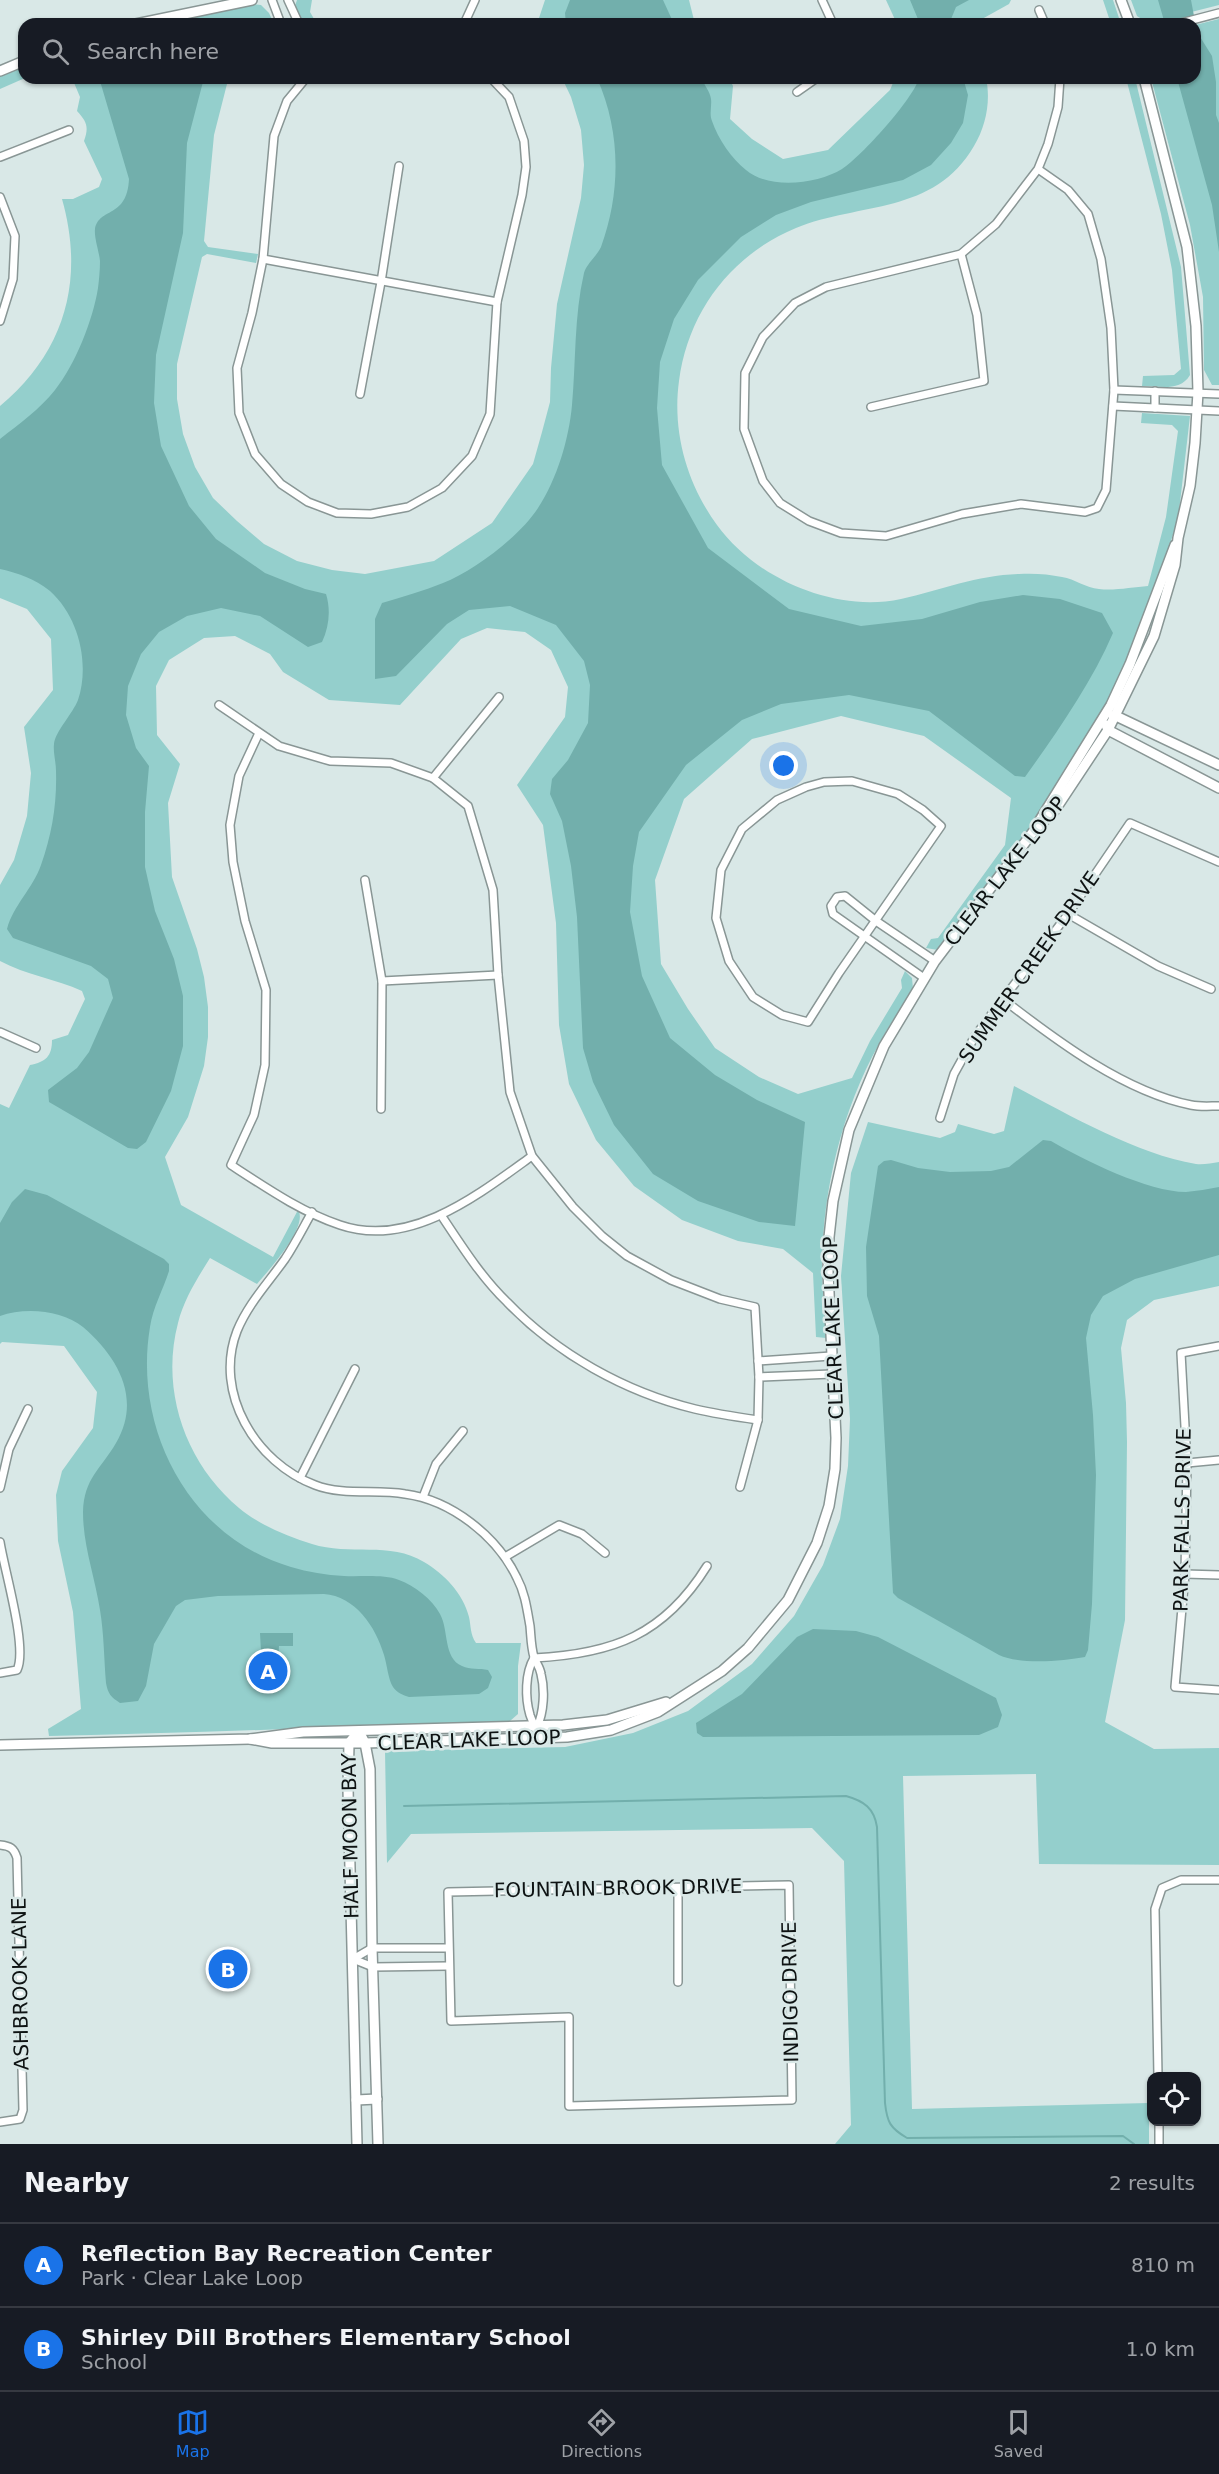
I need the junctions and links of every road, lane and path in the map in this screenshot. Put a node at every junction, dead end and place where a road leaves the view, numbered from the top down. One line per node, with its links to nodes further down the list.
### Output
1 (252, 0): 9 (street)
2 (272, 0): 10 (street)
3 (288, 0): 11 (street)
4 (475, 0): 12 (street)
5 (822, 0): 13 (street)
6 (1121, 2): 15 (street)
7 (1039, 10): 14 (street)
8 (1219, 13): 16 (street)
9 (165, 18)
10 (279, 18)
11 (296, 18)
12 (467, 18)
13 (830, 18)
14 (1042, 18)
15 (1128, 18)
16 (1200, 18)
17 (18, 64): 18 (street)
18 (0, 71)
19 (301, 84): 31 (street)
20 (496, 84): 33 (street)
21 (808, 84): 24 (street)
22 (1059, 84): 28 (street)
23 (1146, 84): 37 (street)
24 (797, 92)
25 (69, 130): 26 (street)
26 (0, 156)
27 (399, 166): 32 (street)
28 (1038, 170): 30 (street); 35 (street)
29 (0, 197): 34 (street)
30 (961, 254): 40 (street); 41 (street)
31 (263, 259): 32 (street); 33 (street)
32 (381, 282): 33 (street); 38 (street)
33 (497, 302)
34 (0, 321)
35 (1114, 390): 36 (street); 40 (street)
36 (1155, 391): 37 (street); 42 (street)
37 (1198, 392): 39 (street); 43 (street)
38 (360, 394)
39 (1219, 394)
40 (1113, 406): 42 (street)
41 (871, 407)
42 (1155, 408): 43 (street)
43 (1197, 410): 44 (street); 45 (street)
44 (1219, 411)
45 (1178, 538): 48 (street, CLEAR LAKE LOOP); 49 (street)
46 (499, 697): 53 (street)
47 (219, 705): 51 (street)
48 (1116, 716): 49 (street); 50 (street, CLEAR LAKE LOOP); 52 (street)
49 (1103, 718): 50 (street); 55 (street)
50 (1108, 730): 54 (street); 55 (street, CLEAR LAKE LOOP)
51 (259, 733): 53 (street); 73 (street)
52 (1219, 765)
53 (433, 778): 62 (street)
54 (1219, 788)
55 (1033, 832): 61 (street, CLEAR LAKE LOOP)
56 (1219, 862): 58 (street, SUMMER CREEK DRIVE)
57 (365, 880): 64 (street)
58 (1068, 914): 65 (street); 66 (street, SUMMER CREEK DRIVE)
59 (876, 921): 60 (street); 60 (street); 60 (street); 61 (street)
60 (865, 937): 63 (street)
61 (935, 961): 63 (street, CLEAR LAKE LOOP)
62 (498, 975): 64 (street); 72 (street)
63 (924, 978): 76 (street, CLEAR LAKE LOOP)
64 (382, 981): 70 (street)
65 (1211, 989)
66 (1004, 1000): 69 (street); 71 (street, SUMMER CREEK DRIVE)
67 (0, 1032): 68 (street)
68 (36, 1048)
69 (1219, 1106)
70 (381, 1109)
71 (940, 1118)
72 (532, 1156): 74 (street); 77 (street)
73 (312, 1212): 74 (street); 86 (street)
74 (441, 1215): 82 (street)
75 (1219, 1346): 85 (street, PARK FALLS DRIVE)
76 (831, 1356): 77 (street); 79 (street, CLEAR LAKE LOOP)
77 (758, 1360): 80 (street)
78 (355, 1369): 86 (street)
79 (832, 1374): 80 (street); 100 (street, CLEAR LAKE LOOP)
80 (759, 1377): 82 (street)
81 (28, 1409): 88 (street)
82 (758, 1420): 87 (street)
83 (463, 1431): 89 (street)
84 (1219, 1461): 85 (street)
85 (1187, 1463): 95 (street, PARK FALLS DRIVE)
86 (300, 1478): 89 (street)
87 (740, 1487)
88 (0, 1488)
89 (423, 1497): 93 (street)
90 (0, 1542): 92 (street)
91 (605, 1553): 93 (street)
92 (1, 1557): 98 (street)
93 (505, 1557): 97 (street)
94 (707, 1566): 97 (street)
95 (1185, 1574): 96 (street); 99 (street, PARK FALLS DRIVE)
96 (1219, 1575)
97 (534, 1658): 101 (street); 101 (street)
98 (0, 1673)
99 (1219, 1690)
100 (681, 1698): 101 (street, CLEAR LAKE LOOP); 103 (street, CLEAR LAKE LOOP)
101 (537, 1727): 102 (street, CLEAR LAKE LOOP); 103 (street)
102 (359, 1731): 104 (street, CLEAR LAKE LOOP); 105 (street, HALF MOON BAY); 106 (street, HALF MOON BAY)
103 (537, 1738): 106 (street, CLEAR LAKE LOOP)
104 (250, 1739): 105 (street, CLEAR LAKE LOOP); 107 (street, CLEAR LAKE LOOP)
105 (348, 1743): 106 (street, CLEAR LAKE LOOP); 114 (street, HALF MOON BAY)
106 (365, 1743): 112 (street, HALF MOON BAY)
107 (0, 1745)
108 (0, 1845): 121 (street, ASHBROOK LANE)
109 (1219, 1880): 118 (street)
110 (789, 1885): 111 (street, FOUNTAIN BROOK DRIVE); 115 (street, INDIGO DRIVE)
111 (678, 1888): 113 (street, FOUNTAIN BROOK DRIVE); 117 (street)
112 (372, 1948): 113 (street); 114 (street); 116 (street, HALF MOON BAY)
113 (448, 1948): 115 (street)
114 (352, 1959): 116 (street); 120 (street, HALF MOON BAY)
115 (448, 1966): 116 (street)
116 (373, 1967): 119 (street, HALF MOON BAY)
117 (678, 1982)
118 (1158, 2072)
119 (377, 2099): 120 (street); 124 (street, HALF MOON BAY)
120 (356, 2100): 123 (street, HALF MOON BAY)
121 (0, 2122)
122 (1158, 2126): 125 (street)
123 (357, 2144)
124 (378, 2144)
125 (1159, 2144)

